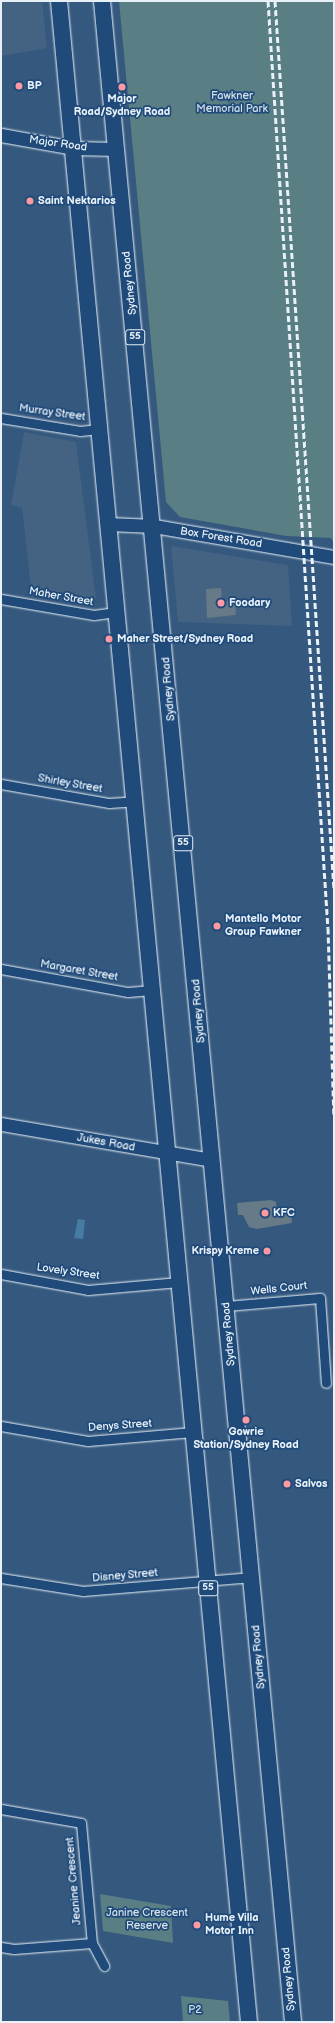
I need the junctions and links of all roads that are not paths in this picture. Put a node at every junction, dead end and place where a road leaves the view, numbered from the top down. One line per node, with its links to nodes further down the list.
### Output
1 (59, 1): 4 (highway, 55)
2 (102, 1): 5 (highway, Sydney Road / 55)
3 (1, 135): 4 (street, Major Road)
4 (73, 148): 5 (street, Major Road); 7 (highway, 55)
5 (116, 149): 9 (highway, Sydney Road / 55)
6 (1, 418): 7 (street, Murray Street)
7 (100, 428): 8 (highway, 55)
8 (108, 524): 9 (street, Box Forest Road); 12 (highway, 55)
9 (154, 526): 10 (street, Box Forest Road); 19 (highway, Sydney Road / 55)
10 (334, 557)
11 (1, 599): 12 (street, Maher Street)
12 (116, 612): 14 (highway, 55)
13 (1, 784): 14 (street, Shirley Street)
14 (135, 801): 16 (highway, 55)
15 (1, 969): 16 (street, Margaret Street)
16 (152, 990): 18 (highway, 55)
17 (1, 1124): 18 (street, Jukes Road)
18 (168, 1154): 19 (street, Jukes Road); 21 (highway, 55)
19 (212, 1160): 22 (highway, Sydney Road / 55)
20 (1, 1274): 21 (street, Lovely Street)
21 (179, 1282): 25 (highway, 55)
22 (226, 1306): 23 (street, Wells Court); 26 (highway, Sydney Road / 55)
23 (326, 1383)
24 (1, 1426): 25 (street, Denys Street)
25 (193, 1432): 28 (highway, 55)
26 (252, 1577): 28 (street, Disney Street); 34 (highway, Sydney Road / 55)
27 (1, 1578): 28 (street, Disney Street)
28 (207, 1580): 33 (highway, 55)
29 (1, 1809): 30 (street, Jeanine Crescent)
30 (92, 1942): 31 (street); 32 (street, Jeanine Crescent)
31 (1, 1947)
32 (104, 1966)
33 (248, 2022)
34 (293, 2022)

